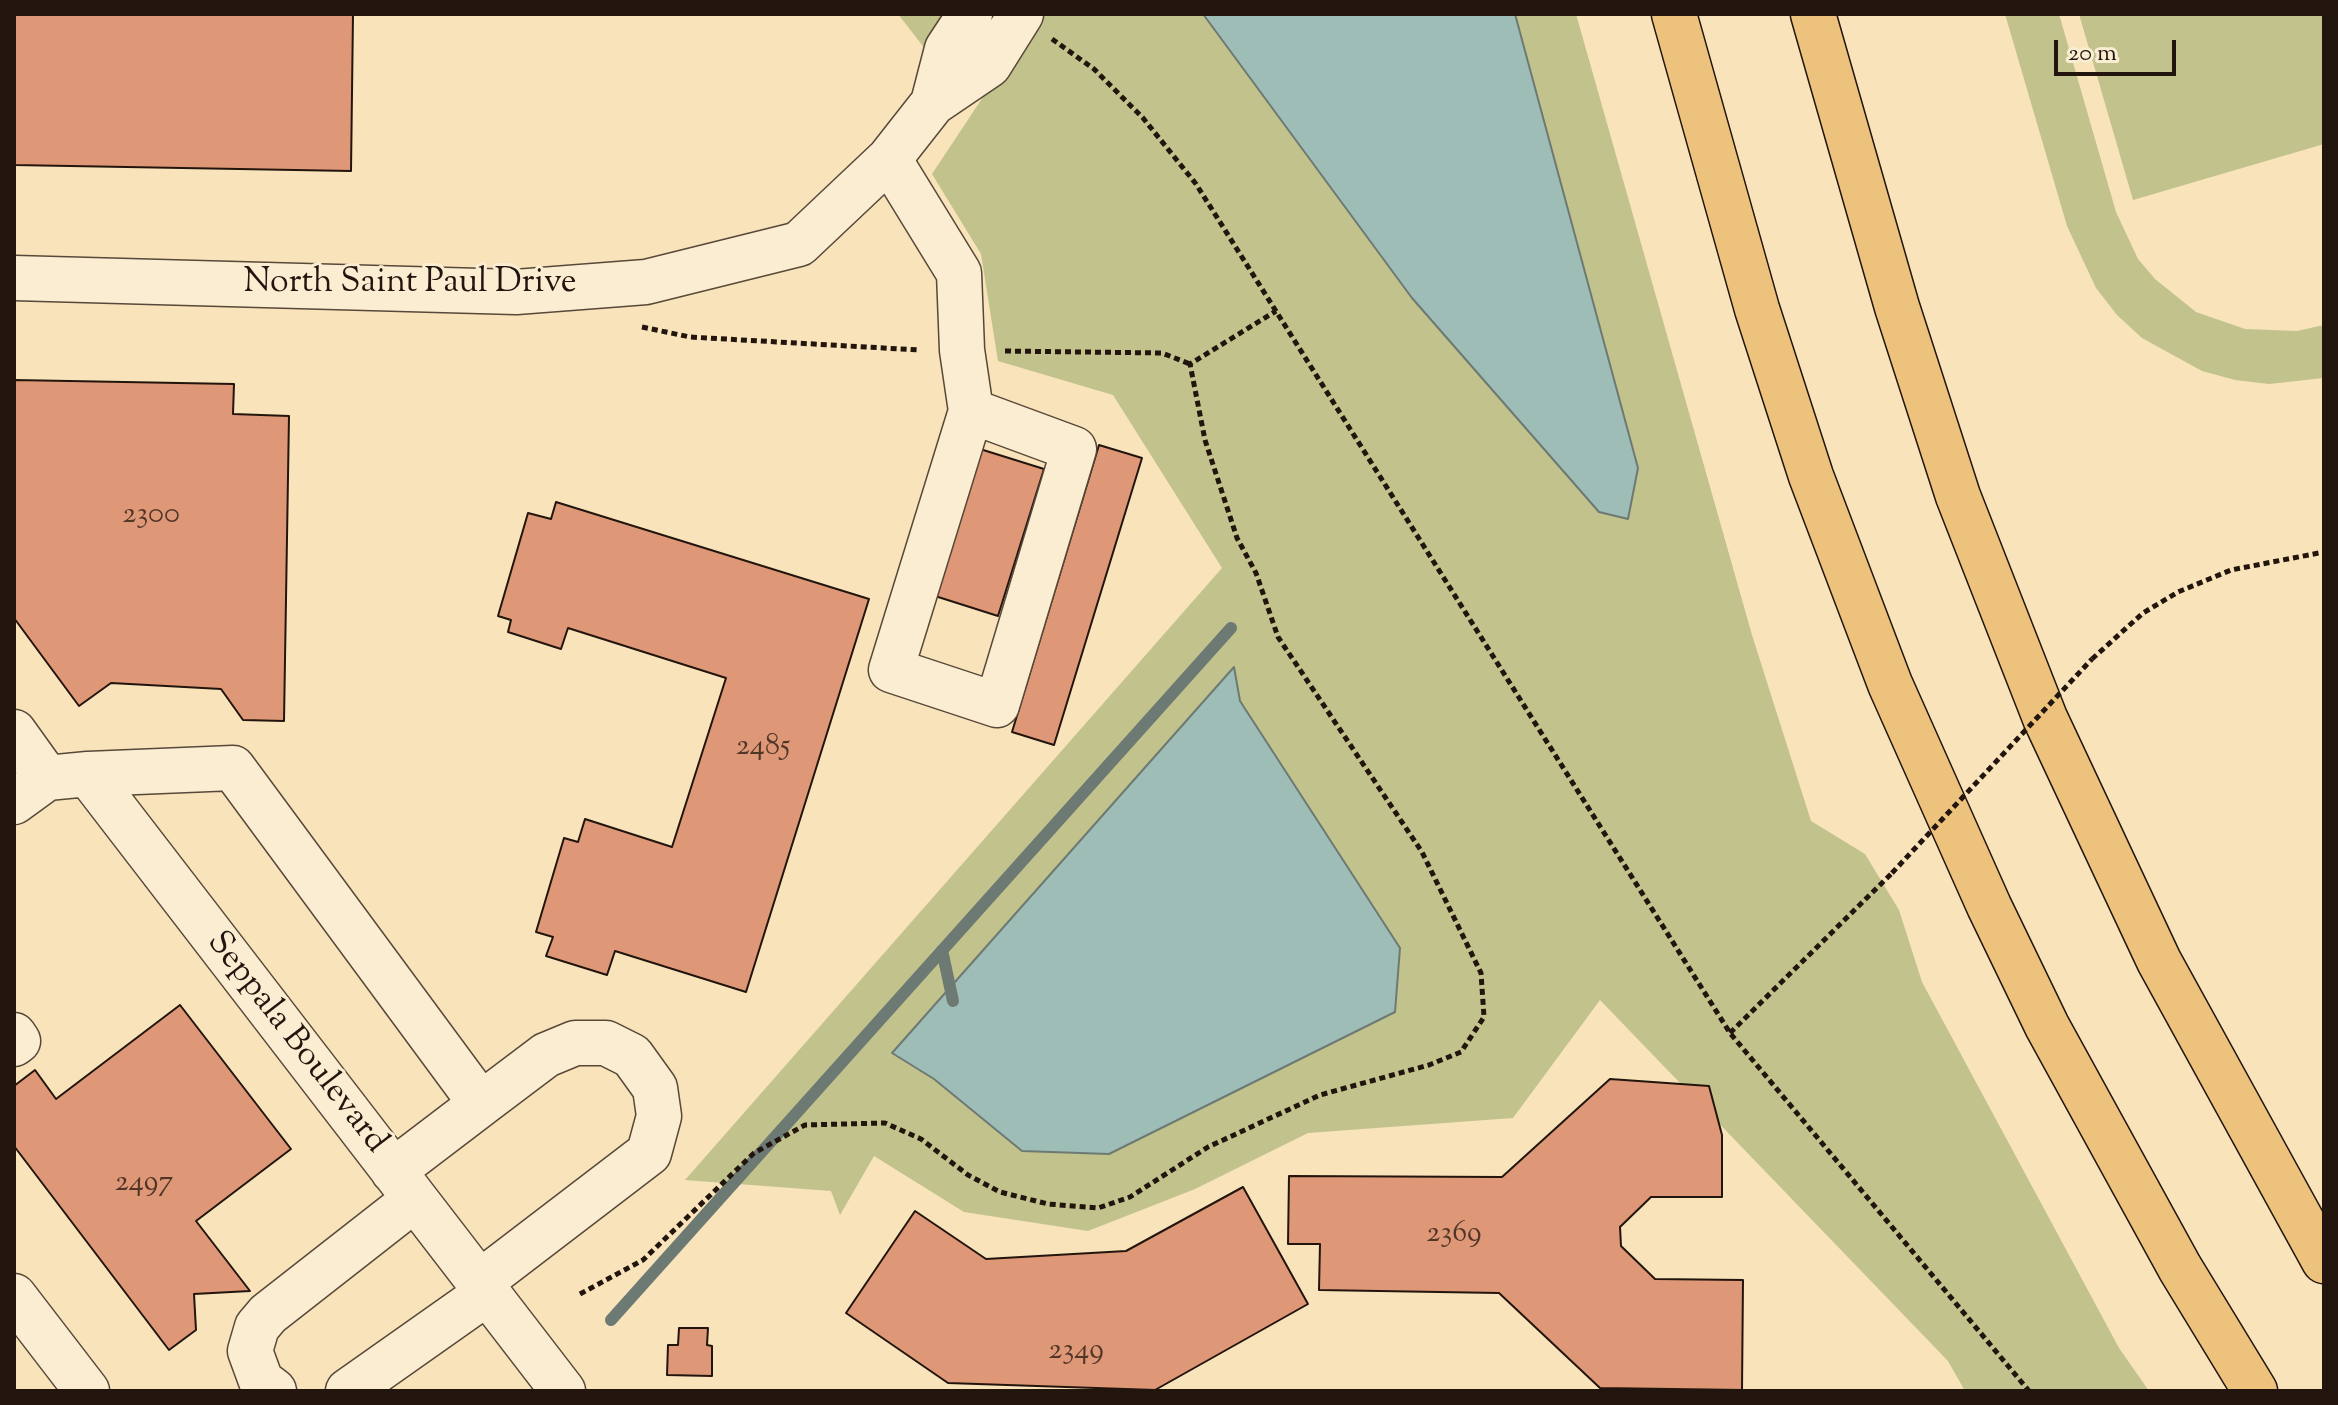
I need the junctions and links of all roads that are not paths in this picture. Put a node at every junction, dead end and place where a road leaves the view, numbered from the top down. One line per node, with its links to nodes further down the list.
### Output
1 (970, 14): 5 (street, North Saint Paul Drive)
2 (1674, 14): 22 (highway)
3 (1813, 14): 15 (highway)
4 (1020, 16): 5 (street, North Saint Paul Drive)
5 (933, 103): 6 (street, North Saint Paul Drive)
6 (889, 159): 7 (street, North Saint Paul Drive); 8 (street)
7 (14, 278)
8 (971, 411): 8 (street)
9 (14, 732): 10 (street, Seppala Boulevard)
10 (50, 785): 13 (street); 14 (street, Seppala Boulevard)
11 (14, 1035): 12 (street)
12 (14, 1044)
13 (481, 1104): 14 (street); 16 (street)
14 (404, 1185): 16 (street, Seppala Boulevard); 19 (street)
15 (2324, 1261)
16 (483, 1288): 20 (street); 21 (street, Seppala Boulevard)
17 (14, 1296): 18 (street)
18 (87, 1391)
19 (274, 1391)
20 (348, 1391)
21 (563, 1391)
22 (2255, 1391)

